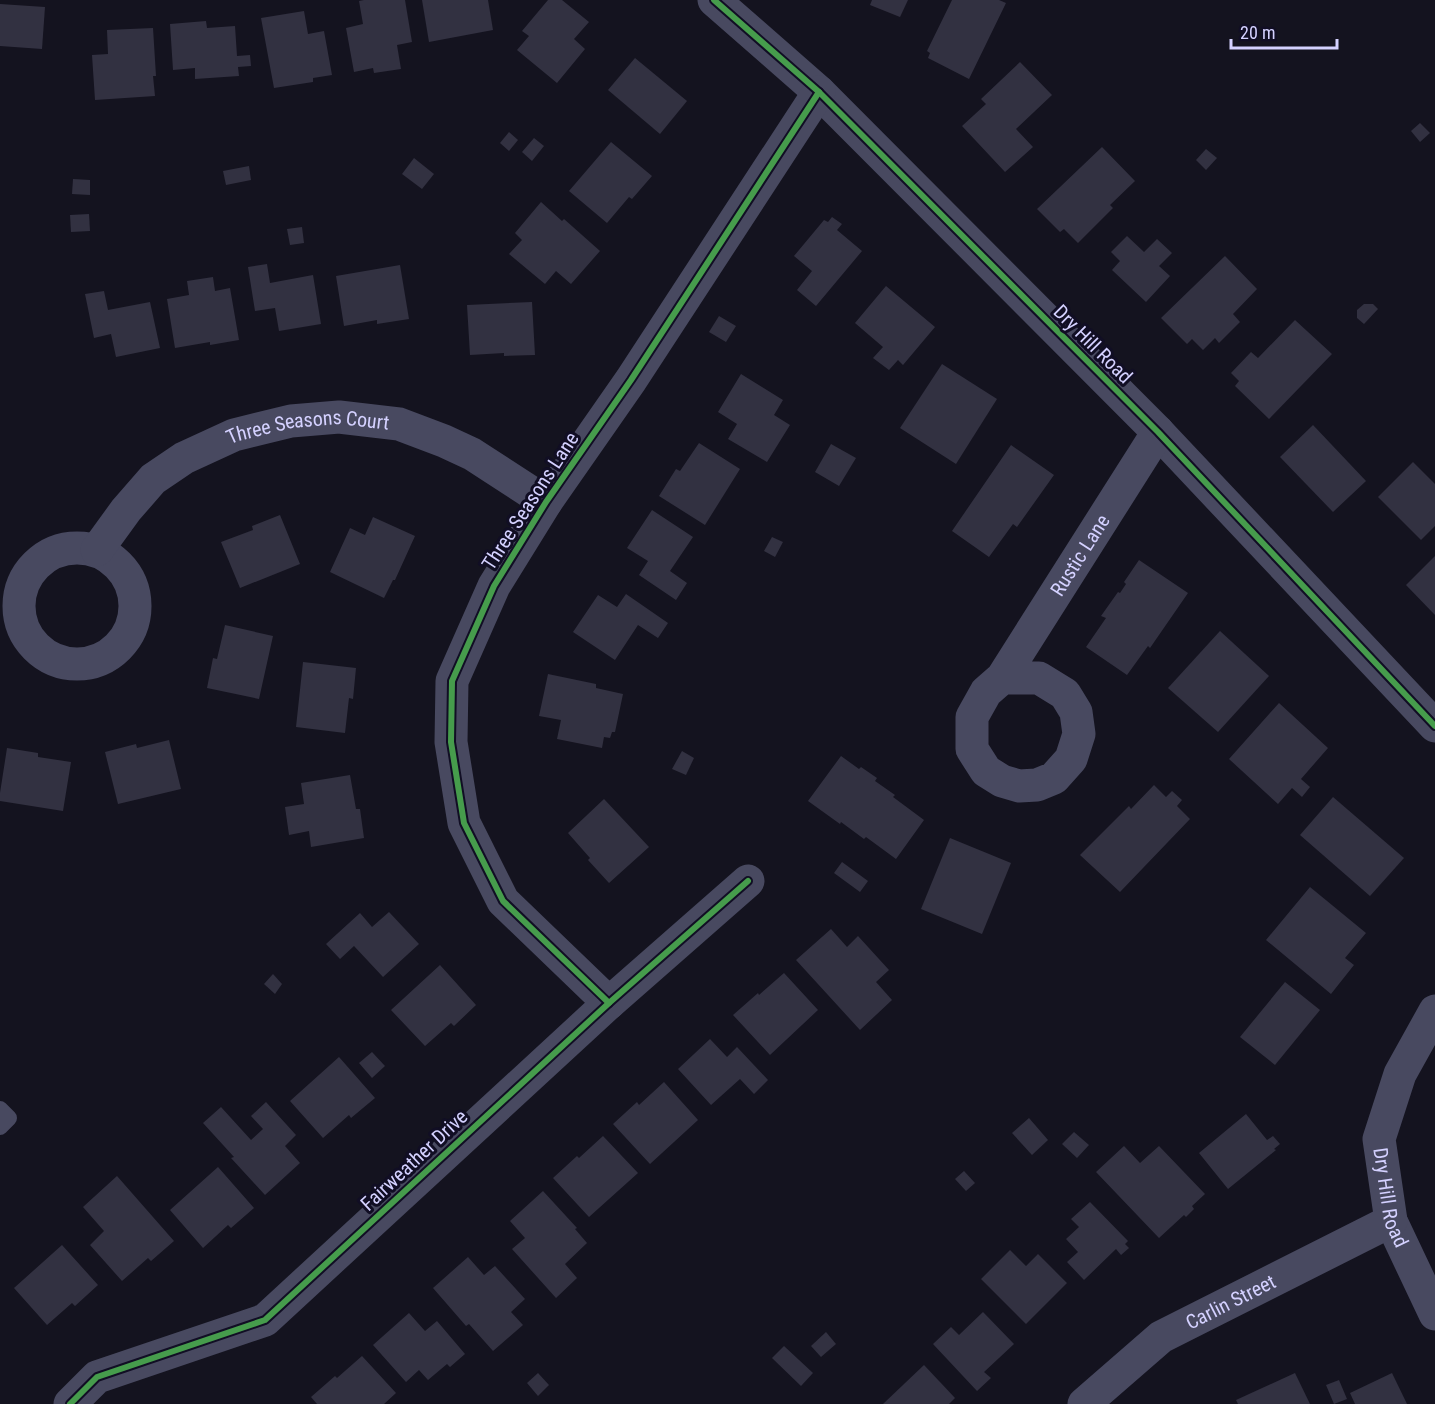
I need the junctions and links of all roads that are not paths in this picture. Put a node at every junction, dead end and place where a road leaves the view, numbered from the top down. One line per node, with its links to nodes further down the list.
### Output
1 (714, 0): 2 (street, Dry Hill Road)
2 (819, 92): 3 (street, Dry Hill Road); 4 (street, Three Seasons Lane)
3 (1158, 432): 6 (street, Rustic Lane); 7 (street, Dry Hill Road)
4 (546, 502): 5 (street, Three Seasons Court); 9 (street, Three Seasons Lane)
5 (96, 550)
6 (1002, 678)
7 (1435, 726)
8 (747, 881): 9 (street, Fairweather Drive)
9 (609, 1003): 15 (street, Fairweather Drive)
10 (1435, 1011): 13 (street, Dry Hill Road)
11 (0, 1109): 12 (lane)
12 (0, 1127)
13 (1391, 1221): 14 (street, Dry Hill Road); 16 (street, Carlin Street)
14 (1435, 1314)
15 (70, 1404)
16 (1084, 1404)

